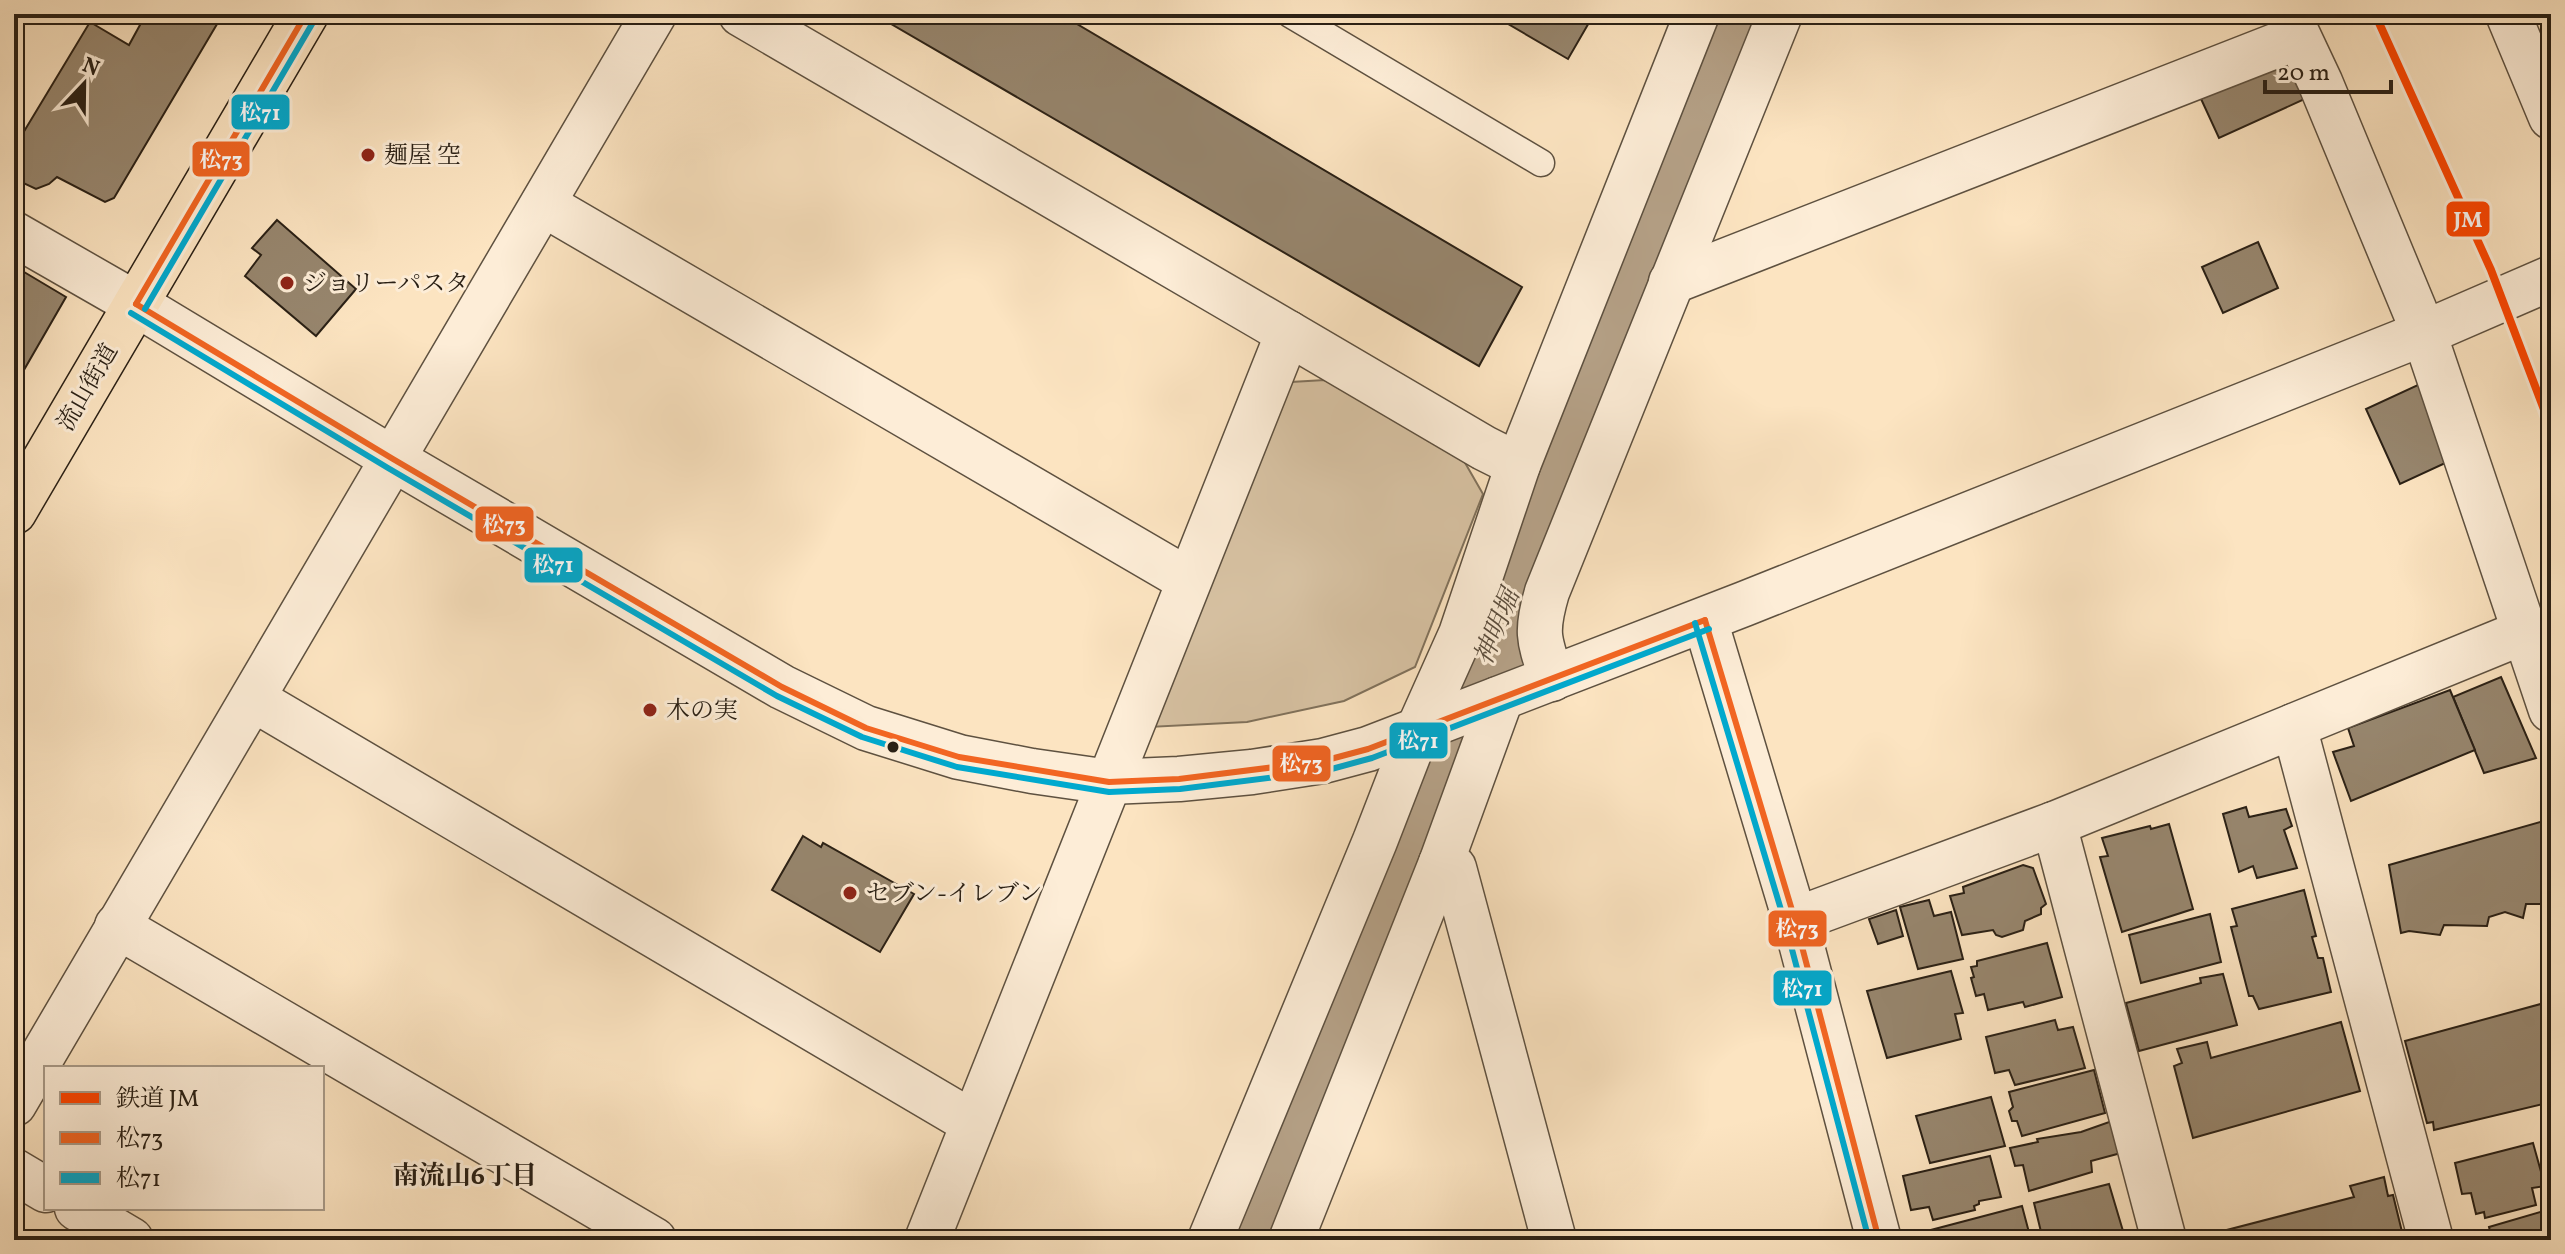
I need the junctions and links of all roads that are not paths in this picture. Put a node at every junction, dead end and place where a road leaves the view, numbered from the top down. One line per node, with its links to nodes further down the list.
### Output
1 (306, 14): 15 (main road, 流山街道)
2 (654, 14): 11 (street)
3 (741, 14): 16 (street)
4 (1290, 14): 10 (lane)
5 (1697, 14): 19 (street)
6 (1780, 14): 14 (street)
7 (2508, 14): 9 (street)
8 (2293, 25): 14 (street); 17 (street)
9 (2551, 117)
10 (1541, 163)
11 (543, 204): 18 (street); 21 (street)
12 (14, 234): 15 (street)
13 (2551, 278): 17 (street)
14 (1671, 282): 24 (street)
15 (136, 304): 18 (street); 20 (main road, 流山街道)
16 (1288, 333): 19 (street); 21 (street)
17 (2424, 333): 22 (street); 23 (street)
18 (393, 459): 25 (street); 30 (street)
19 (1518, 465): 29 (street)
20 (14, 512)
21 (1188, 580): 30 (street)
22 (1705, 620): 24 (street); 33 (street)
23 (2526, 631): 27 (street); 28 (street)
24 (1552, 679): 26 (street)
25 (253, 699): 34 (street); 36 (street)
26 (1494, 701): 29 (street); 32 (street)
27 (2551, 710)
28 (2294, 726): 31 (street); 48 (street)
29 (1425, 728): 30 (street); 43 (street)
30 (1109, 782): 36 (street)
31 (2054, 824): 33 (street); 47 (street)
32 (1441, 863): 44 (street); 45 (street)
33 (1795, 920): 46 (street)
34 (117, 926): 35 (street); 41 (street)
35 (14, 1104)
36 (973, 1123): 42 (street)
37 (14, 1171): 38 (street)
38 (44, 1189)
39 (80, 1210): 40 (street)
40 (131, 1240)
41 (654, 1240)
42 (927, 1240)
43 (1210, 1240)
44 (1291, 1240)
45 (1554, 1240)
46 (1879, 1240)
47 (2164, 1240)
48 (2431, 1240)

